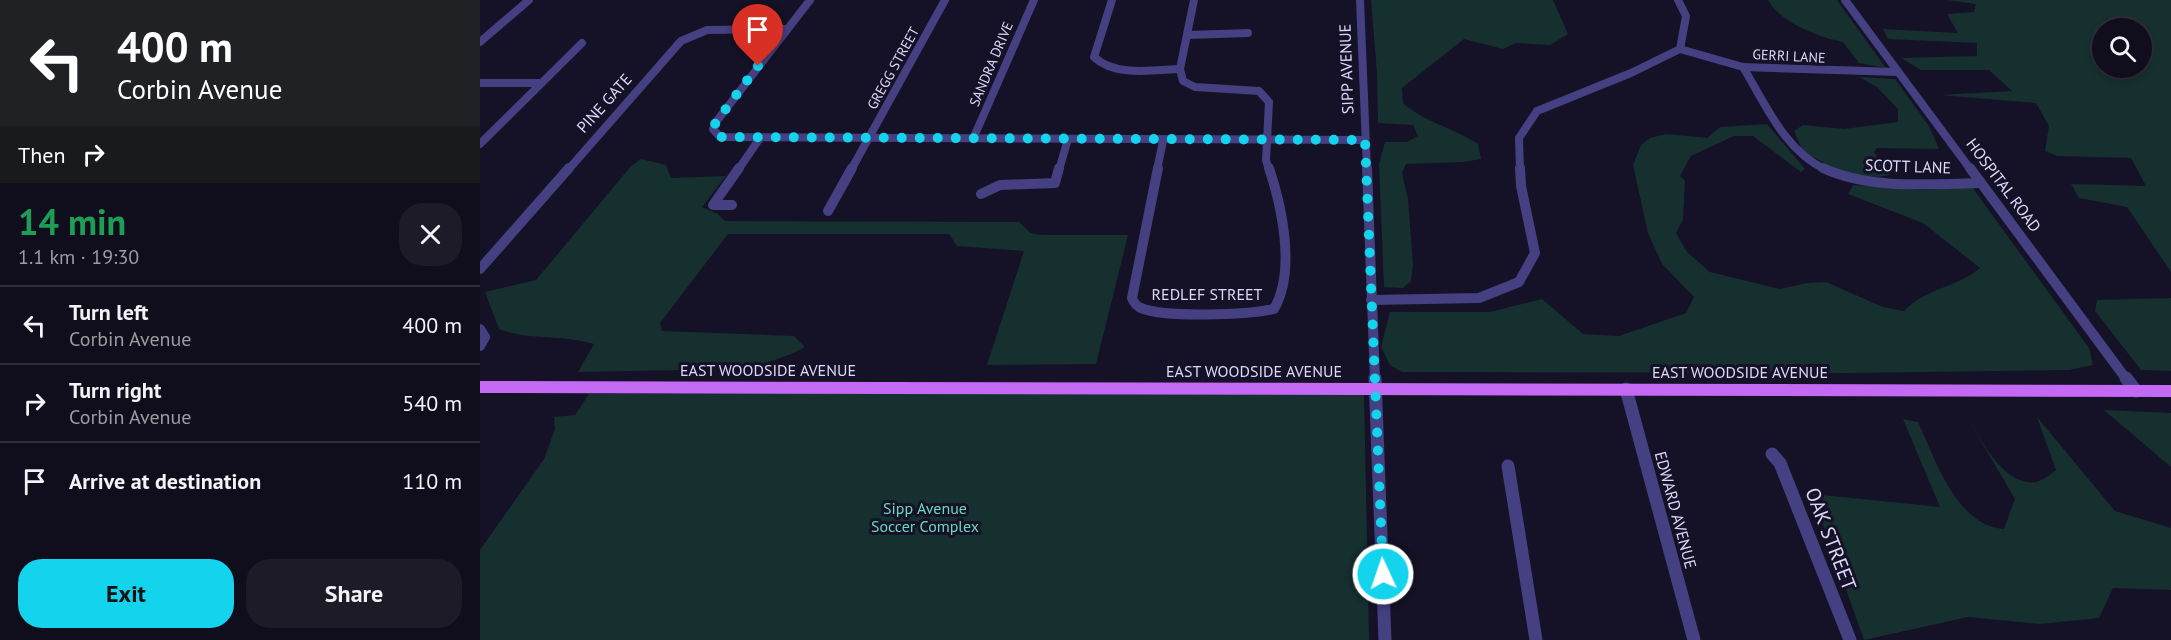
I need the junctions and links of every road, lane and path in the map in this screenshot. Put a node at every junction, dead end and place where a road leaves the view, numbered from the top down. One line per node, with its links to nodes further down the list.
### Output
1 (530, 0): 13 (street)
2 (810, 0): 10 (street)
3 (945, 0): 22 (street, GREGG STREET)
4 (1034, 0): 24 (street, SANDRA DRIVE)
5 (1112, 0): 17 (street)
6 (1194, 0): 12 (street)
7 (1360, 0): 25 (street, SIPP AVENUE)
8 (1678, 0): 15 (street)
9 (1845, 0): 18 (street, HOSPITAL ROAD)
10 (787, 29): 21 (street); 33 (street, PINE GATE)
11 (1248, 33): 12 (street)
12 (1188, 35): 17 (street)
13 (480, 42)
14 (582, 43): 20 (street)
15 (1680, 49): 16 (street, GERRI LANE); 34 (street)
16 (1743, 67): 18 (street, GERRI LANE); 29 (street, SCOTT LANE)
17 (1180, 69): 27 (street)
18 (1898, 72): 29 (street, HOSPITAL ROAD)
19 (480, 83): 20 (street)
20 (540, 83): 28 (street)
21 (760, 138): 22 (street); 31 (street)
22 (869, 139): 24 (street); 32 (street, GREGG STREET)
23 (1068, 139): 24 (street); 26 (street); 30 (street)
24 (974, 140)
25 (1365, 140): 27 (street); 34 (street, SIPP AVENUE)
26 (1163, 141): 27 (street); 27 (street, REDLEF STREET)
27 (1266, 141)
28 (480, 144)
29 (1981, 183): 40 (street, HOSPITAL ROAD)
30 (981, 194)
31 (732, 205)
32 (828, 211)
33 (480, 269)
34 (1371, 300): 38 (street, SIPP AVENUE)
35 (480, 329): 36 (street)
36 (480, 346)
37 (480, 387): 38 (main road, EAST WOODSIDE AVENUE)
38 (1374, 389): 39 (main road, EAST WOODSIDE AVENUE); 44 (street, SIPP AVENUE)
39 (1626, 389): 40 (main road, EAST WOODSIDE AVENUE); 46 (street, EDWARD AVENUE)
40 (2136, 391): 41 (main road, EAST WOODSIDE AVENUE)
41 (2171, 391)
42 (1772, 454): 47 (street, OAK STREET)
43 (1508, 465): 45 (street)
44 (1386, 640)
45 (1536, 640)
46 (1694, 640)
47 (1850, 640)

